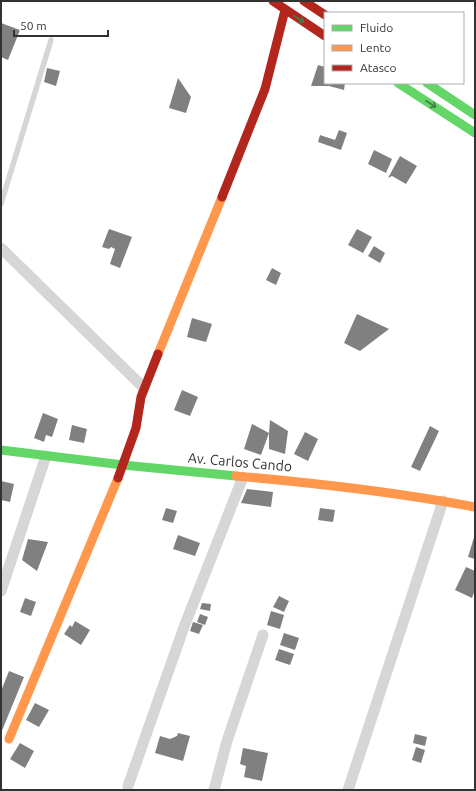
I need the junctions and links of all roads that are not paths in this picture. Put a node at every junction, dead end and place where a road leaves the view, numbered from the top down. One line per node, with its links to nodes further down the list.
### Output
1 (273, 1): 3 (street)
2 (304, 1): 4 (street)
3 (285, 10): 5 (street, one-way to 5); 13 (street)
4 (324, 14)
5 (324, 35)
6 (51, 40): 11 (lane)
7 (400, 84): 10 (street, one-way to 10)
8 (428, 84): 9 (street)
9 (475, 115)
10 (475, 133)
11 (1, 204)
12 (1, 248): 13 (street)
13 (144, 388): 16 (street)
14 (1, 450): 15 (street, Av. Carlos Cando)
15 (46, 456): 16 (street, Av. Carlos Cando); 20 (street)
16 (123, 465): 17 (street, Av. Carlos Cando); 22 (street)
17 (243, 477): 18 (street, Av. Carlos Cando); 23 (street)
18 (443, 501): 19 (street, Av. Carlos Cando); 25 (street)
19 (475, 507)
20 (1, 591)
21 (263, 635): 24 (street)
22 (9, 739)
23 (128, 786)
24 (214, 790)
25 (348, 790)

